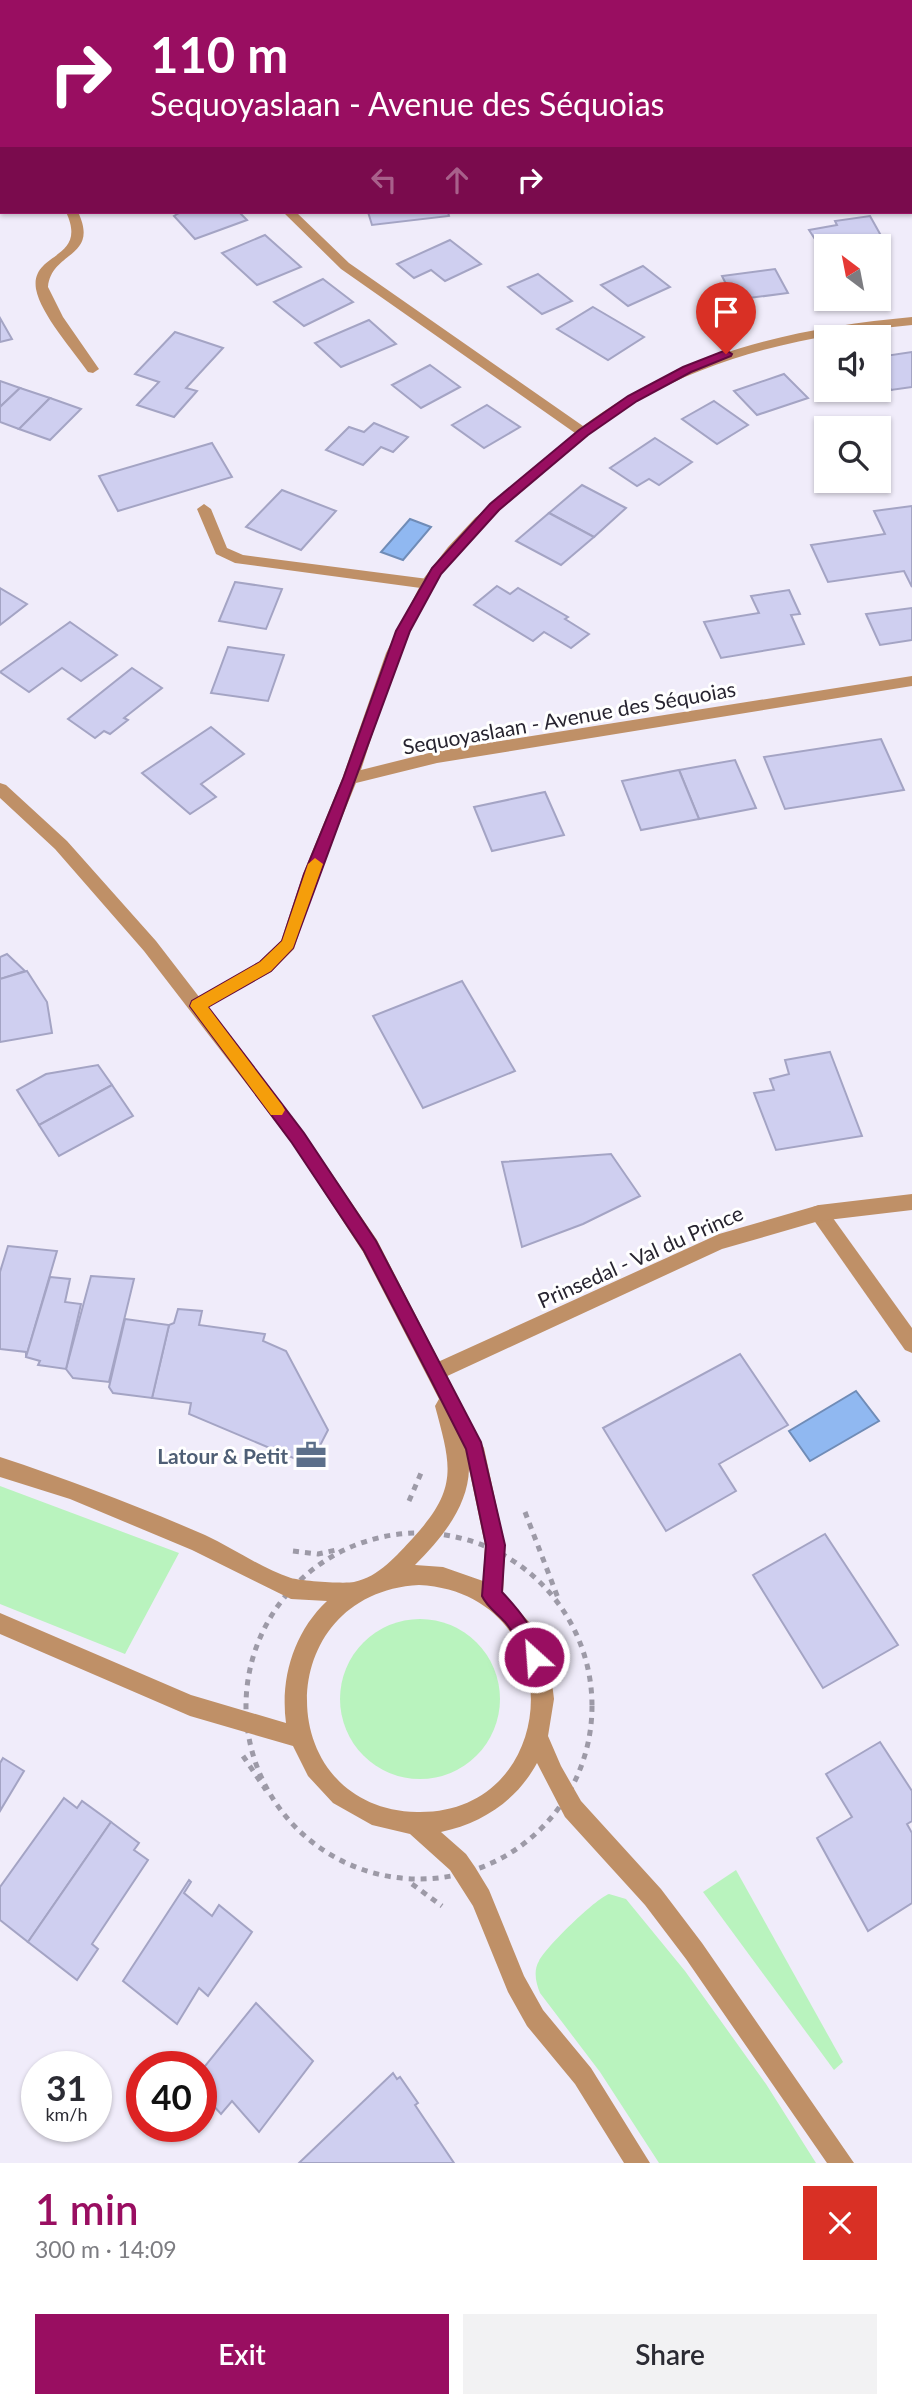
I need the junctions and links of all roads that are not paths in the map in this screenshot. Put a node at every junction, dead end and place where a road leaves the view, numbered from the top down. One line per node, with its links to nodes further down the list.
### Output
1 (73, 214): 4 (street)
2 (291, 214): 5 (street)
3 (912, 321): 5 (street)
4 (93, 369)
5 (583, 433): 7 (street)
6 (204, 509): 7 (street)
7 (428, 584): 9 (street)
8 (912, 681): 9 (street, Sequoyaslaan - Avenue des Séquoias)
9 (350, 779): 11 (street)
10 (0, 789): 11 (street)
11 (197, 1006): 15 (street)
12 (912, 1202): 13 (street, Prinsedal - Val du Prince)
13 (819, 1213): 14 (street); 15 (street, Prinsedal - Val du Prince)
14 (912, 1345)
15 (436, 1372): 17 (street); 19 (street)
16 (0, 1467): 18 (street)
17 (389, 1576): 18 (street); 19 (street)
18 (353, 1592): 22 (street)
19 (492, 1596): 21 (street)
20 (0, 1623): 22 (street)
21 (536, 1733): 23 (street); 25 (street)
22 (302, 1738): 23 (street)
23 (418, 1826): 24 (street)
24 (639, 2163)
25 (842, 2163)

